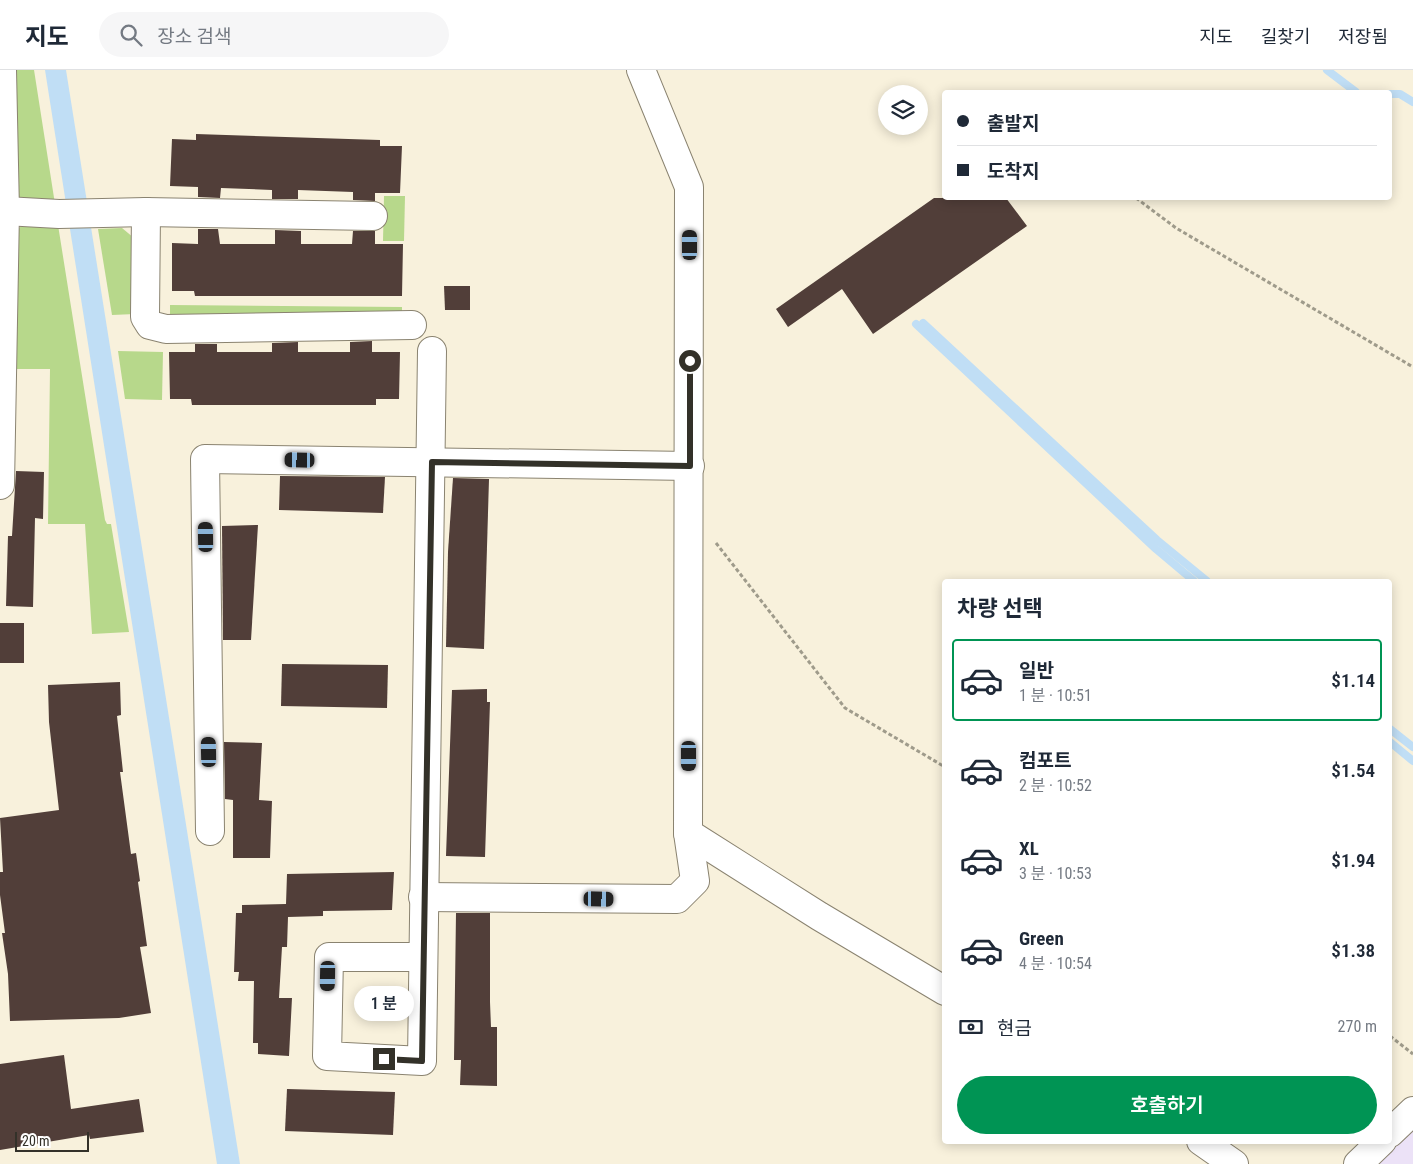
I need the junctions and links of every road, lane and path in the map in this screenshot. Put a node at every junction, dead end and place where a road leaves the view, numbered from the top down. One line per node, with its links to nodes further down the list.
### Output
1 (2, 70): 4 (street)
2 (641, 70): 11 (street)
3 (1139, 200): 9 (path)
4 (5, 211): 5 (street); 12 (street)
5 (146, 212): 6 (street); 7 (street)
6 (373, 216)
7 (412, 325)
8 (432, 351): 10 (street)
9 (1413, 367)
10 (432, 462): 11 (street); 15 (street); 17 (street)
11 (690, 466): 16 (street)
12 (0, 485)
13 (716, 543): 14 (path)
14 (942, 765)
15 (210, 831)
16 (688, 833): 17 (street); 19 (street)
17 (424, 897): 18 (street)
18 (423, 957): 18 (street)
19 (942, 989)
20 (1392, 1038): 21 (path)
21 (1413, 1054)
22 (1413, 1111): 23 (street)
23 (1392, 1131)
24 (1205, 1144): 26 (street)
25 (1379, 1144): 27 (street)
26 (1234, 1164)
27 (1358, 1164)

